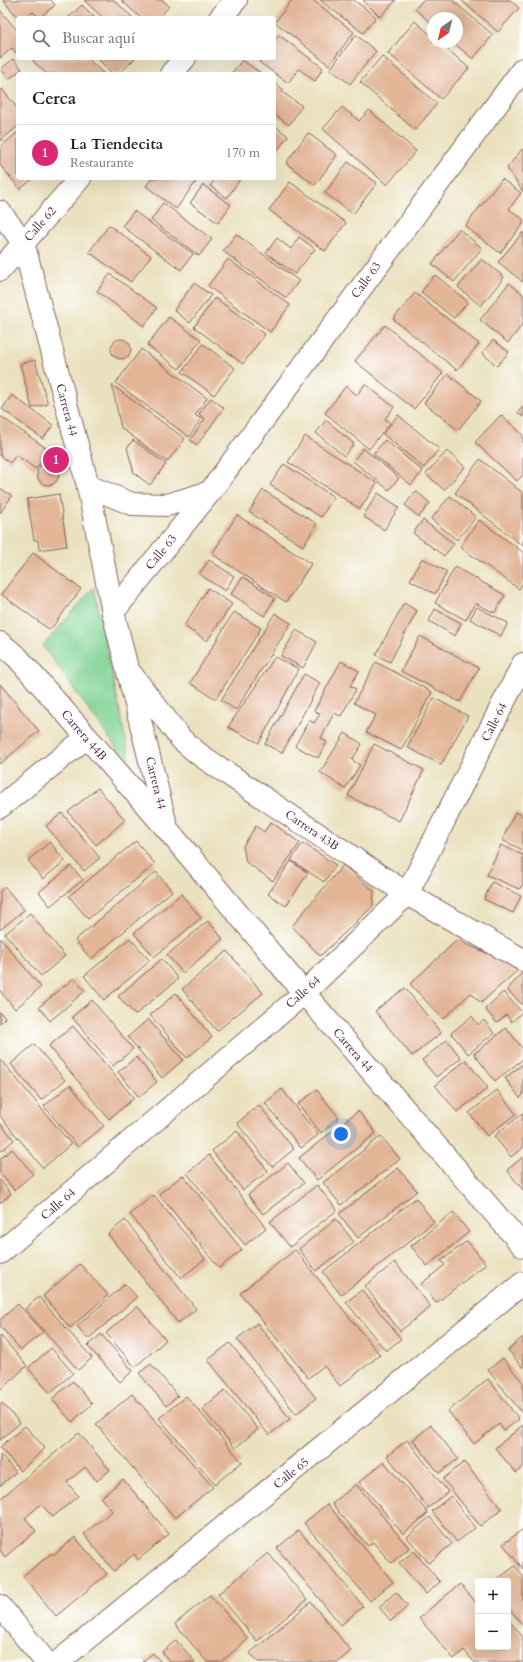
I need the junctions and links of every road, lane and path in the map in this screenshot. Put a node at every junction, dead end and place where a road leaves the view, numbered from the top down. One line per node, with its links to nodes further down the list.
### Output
1 (236, 0): 2 (street)
2 (222, 16)
3 (183, 60): 5 (street)
4 (523, 69): 11 (street, Calle 63)
5 (173, 72)
6 (78, 180): 8 (street, Calle 62)
7 (0, 212): 8 (street, Carrera 44)
8 (24, 242): 9 (street, Calle 62); 10 (street, Carrera 44)
9 (0, 270)
10 (88, 486): 11 (street); 12 (street, Carrera 44)
11 (210, 492): 12 (street, Calle 63)
12 (113, 612): 15 (street, Carrera 44)
13 (0, 643): 16 (street, Carrera 44B)
14 (523, 664): 19 (street, Calle 64)
15 (128, 670): 18 (street, Carrera 44); 19 (street, Carrera 43B)
16 (86, 738): 17 (street); 18 (street, Carrera 44B)
17 (0, 807)
18 (167, 829): 21 (street, Carrera 44)
19 (407, 894): 20 (street, Carrera 43B); 21 (street, Calle 64)
20 (523, 960)
21 (304, 993): 22 (street, Carrera 44); 23 (street, Calle 64)
22 (523, 1246)
23 (0, 1253)
24 (523, 1283): 27 (street, Calle 65)
25 (0, 1606): 26 (street)
26 (46, 1662)
27 (58, 1662)

